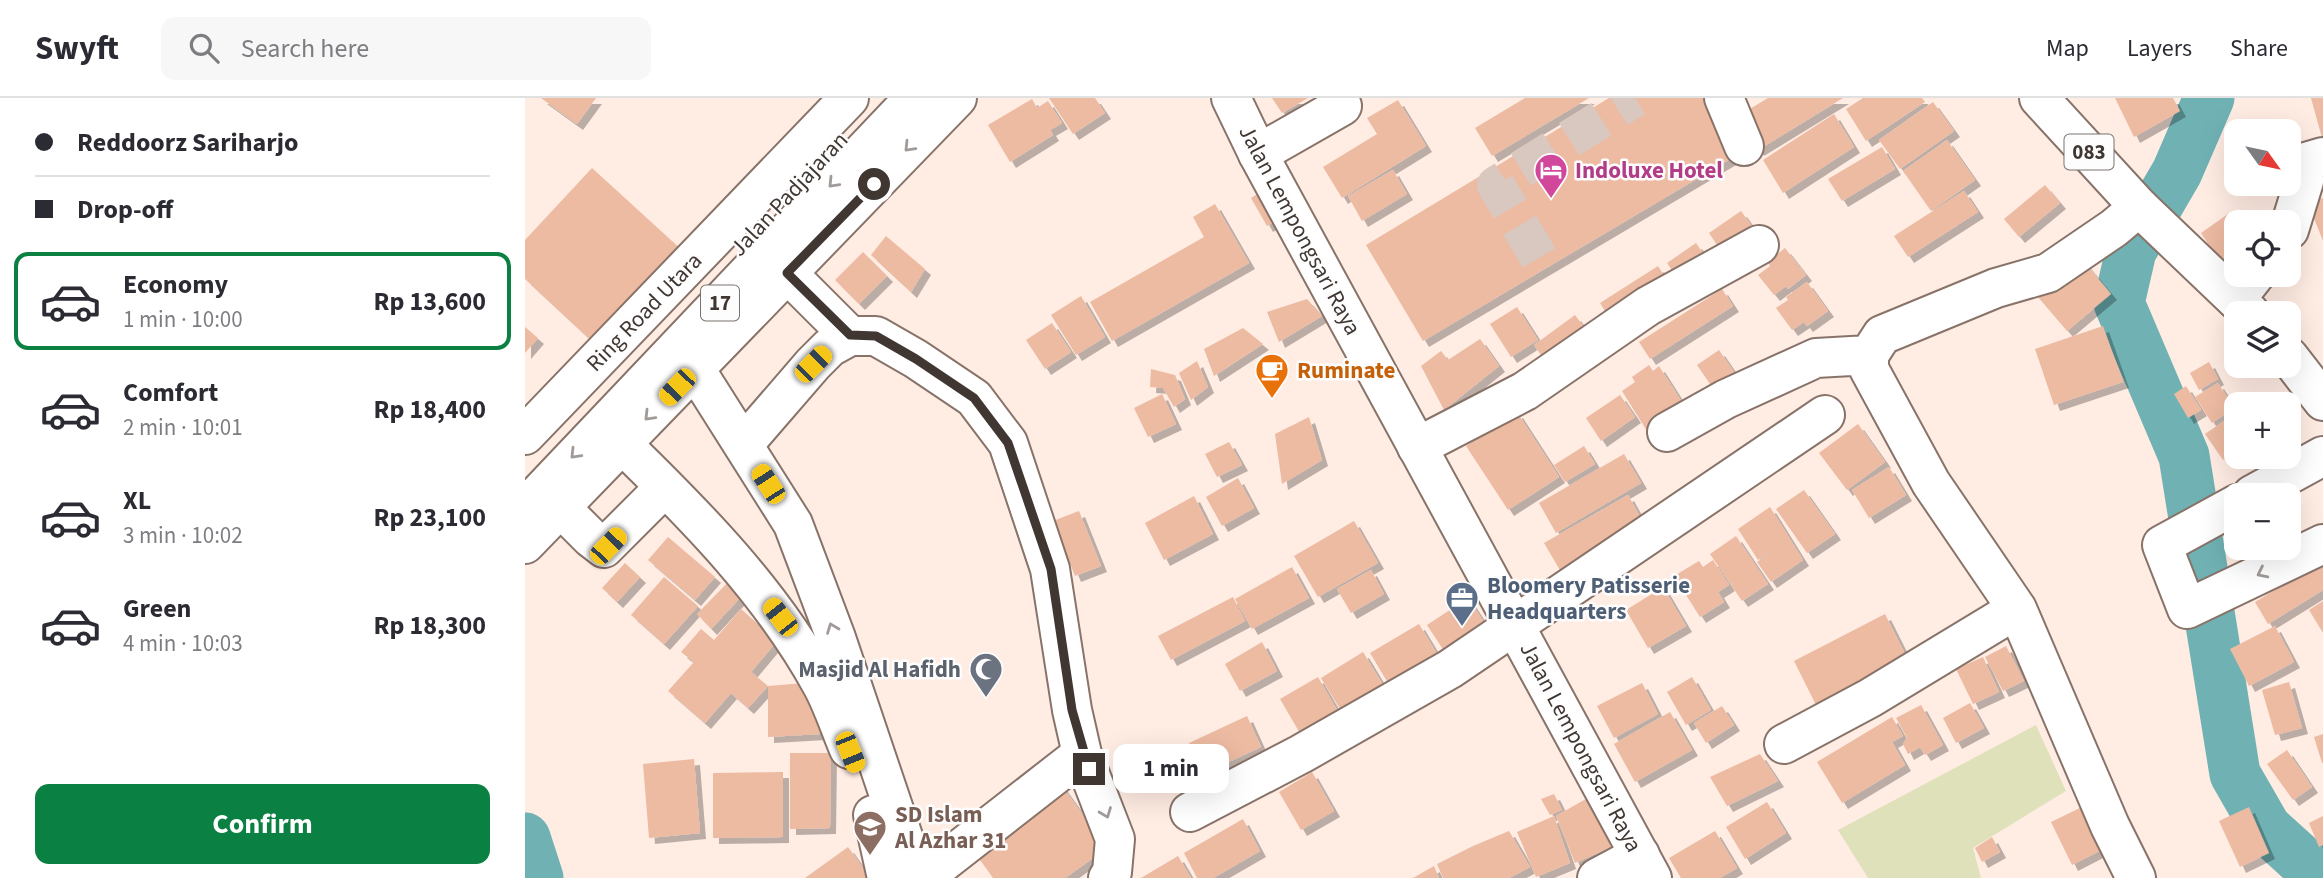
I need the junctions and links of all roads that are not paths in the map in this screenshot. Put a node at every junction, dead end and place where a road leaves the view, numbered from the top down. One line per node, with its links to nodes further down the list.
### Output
1 (849, 98): 24 (main road, Ring Road Utara)
2 (879, 98): 29 (main road, Jalan Padjajaran / 17)
3 (914, 98): 32 (main road, Jalan Padjajaran / 17, one-way to 32)
4 (957, 98): 15 (main road, one-way to 15)
5 (1231, 98): 10 (main road, Jalan Lempongsari Raya)
6 (1724, 98): 9 (main road)
7 (2039, 98): 13 (main road, 083)
8 (1342, 106): 10 (main road)
9 (1744, 146)
10 (1258, 154): 27 (main road, Jalan Lempongsari Raya)
11 (2323, 157): 12 (main road)
12 (2295, 210)
13 (2147, 214): 16 (main road, 083); 18 (main road)
14 (1759, 245): 27 (main road)
15 (787, 273): 17 (main road); 19 (main road)
16 (2247, 296)
17 (850, 335): 26 (main road); 41 (main road)
18 (1869, 355): 23 (main road); 38 (main road)
19 (695, 369): 25 (main road, one-way to 25); 26 (main road)
20 (2301, 373): 21 (main road)
21 (2323, 401)
22 (1825, 415): 39 (main road)
23 (1667, 432)
24 (525, 435)
25 (622, 444): 31 (main road); 32 (main road)
26 (743, 445): 45 (main road, one-way to 26)
27 (1417, 447): 39 (main road, Jalan Lempongsari Raya)
28 (2323, 456): 30 (main road)
29 (525, 471)
30 (2274, 483)
31 (665, 487): 32 (main road); 44 (main road)
32 (543, 508): 34 (main road)
33 (2224, 511): 37 (main road, one-way to 33)
34 (525, 544)
35 (2323, 544): 36 (main road, one-way to 36)
36 (2301, 555)
37 (2290, 560)
38 (2017, 609): 40 (main road); 49 (main road)
39 (1515, 623): 42 (main road); 43 (main road, Jalan Lempongsari Raya)
40 (1784, 744)
41 (1083, 754): 46 (main road); 47 (main road, one-way to 47)
42 (1190, 812)
43 (1646, 866): 48 (main road)
44 (887, 878)
45 (917, 878)
46 (923, 878)
47 (1108, 878)
48 (1597, 878)
49 (2136, 878)

